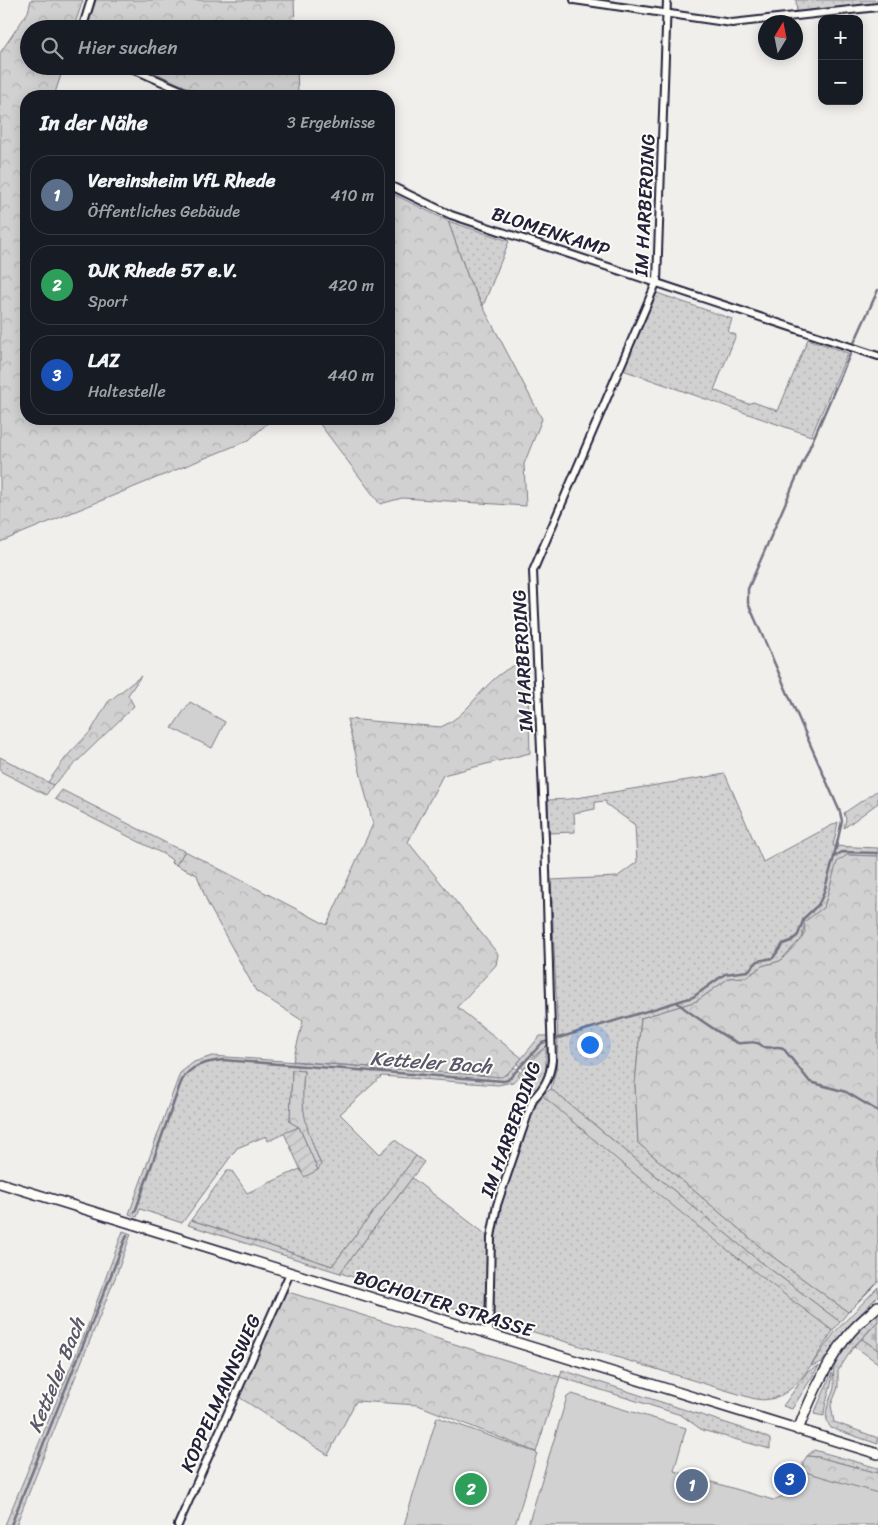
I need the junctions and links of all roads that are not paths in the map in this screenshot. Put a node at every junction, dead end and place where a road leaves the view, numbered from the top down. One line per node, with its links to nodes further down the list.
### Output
1 (91, 0): 6 (street)
2 (574, 0): 5 (street)
3 (667, 0): 5 (street, IM HARBERDING)
4 (878, 7): 5 (street)
5 (666, 13): 10 (street, IM HARBERDING)
6 (85, 20)
7 (146, 75): 8 (street)
8 (180, 90)
9 (395, 188): 10 (street, BLOMENKAMP)
10 (657, 281): 11 (street, BLOMENKAMP); 15 (street, IM HARBERDING)
11 (878, 356)
12 (0, 1183): 13 (main road, BOCHOLTER STRASSE)
13 (290, 1273): 15 (main road, BOCHOLTER STRASSE); 18 (street, KOPPELMANNSWEG)
14 (878, 1306): 16 (main road)
15 (489, 1334): 16 (main road, BOCHOLTER STRASSE)
16 (798, 1430): 17 (main road, BOCHOLTER STRASSE)
17 (878, 1454)
18 (178, 1525)

